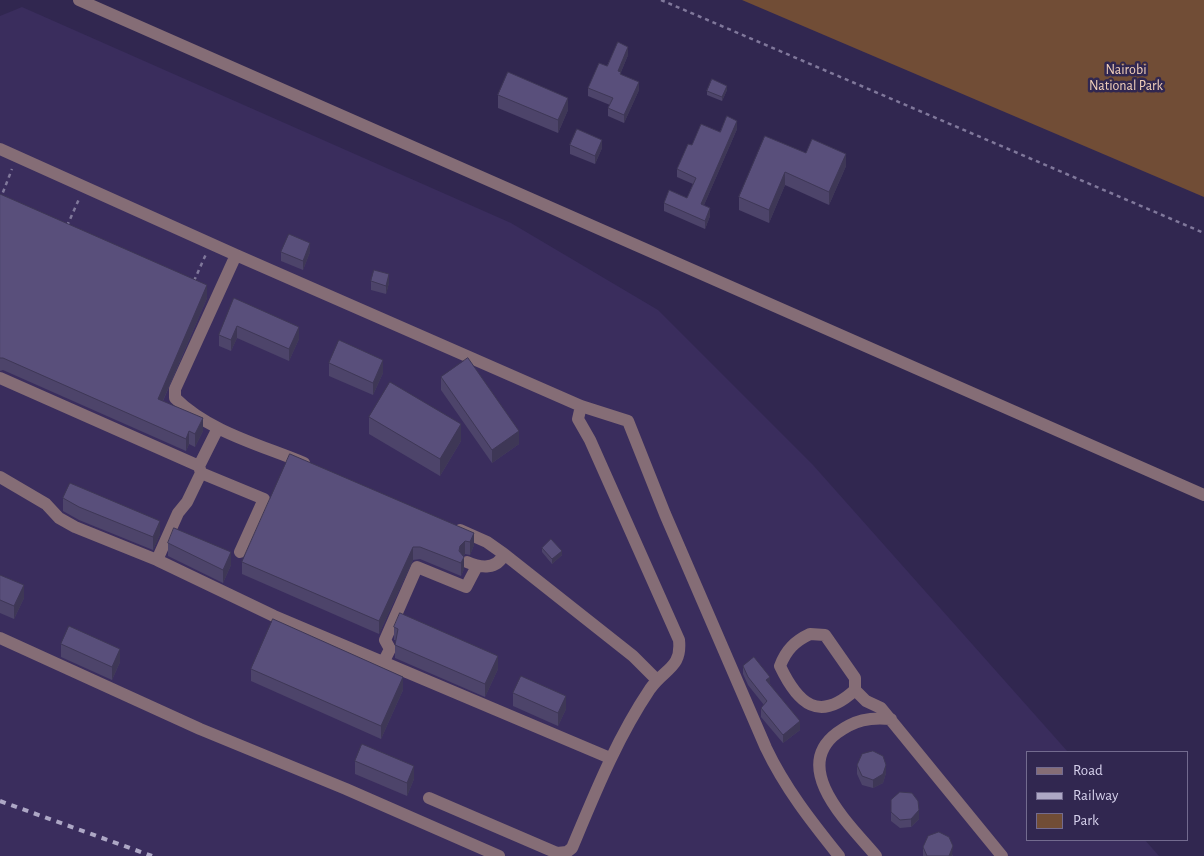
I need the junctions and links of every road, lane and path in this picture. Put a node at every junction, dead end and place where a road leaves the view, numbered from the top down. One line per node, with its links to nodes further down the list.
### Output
1 (79, 0): 18 (lane)
2 (662, 0): 8 (path)
3 (0, 149): 4 (lane)
4 (18, 156): 5 (lane); 6 (path)
5 (85, 186): 7 (path); 9 (lane)
6 (0, 200)
7 (67, 227)
8 (1204, 233)
9 (210, 243): 10 (lane); 11 (path)
10 (236, 255): 13 (lane); 14 (lane)
11 (193, 282)
12 (0, 378): 16 (lane)
13 (581, 406): 25 (lane); 31 (lane)
14 (218, 428): 15 (lane); 16 (lane)
15 (318, 469)
16 (200, 470): 20 (lane); 22 (lane)
17 (0, 477): 22 (lane)
18 (1204, 495)
19 (451, 527): 21 (lane)
20 (240, 552)
21 (504, 554): 24 (lane); 25 (lane)
22 (157, 560): 24 (lane)
23 (0, 638): 30 (lane)
24 (383, 663): 28 (lane)
25 (657, 680): 28 (lane)
26 (855, 690): 26 (lane); 27 (lane)
27 (891, 719): 32 (lane); 33 (lane)
28 (610, 758): 29 (lane)
29 (429, 798)
30 (499, 856)
31 (839, 856)
32 (876, 856)
33 (1002, 856)

